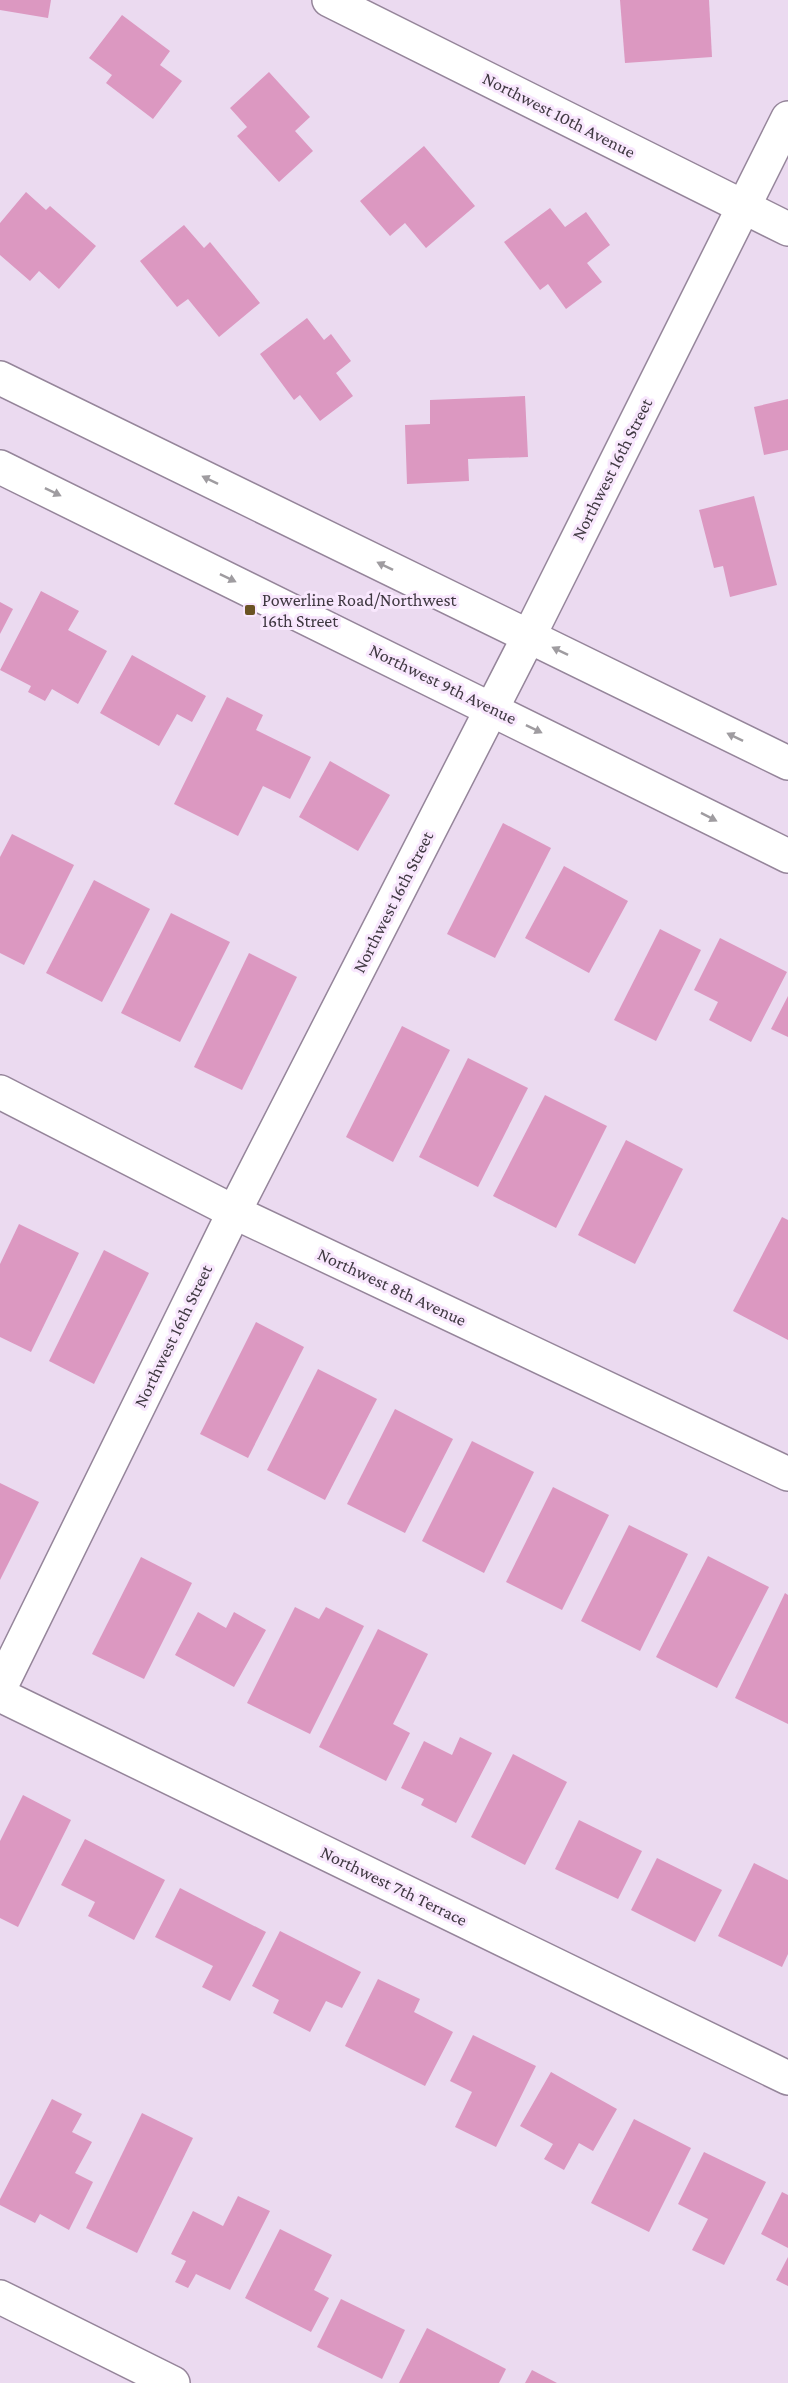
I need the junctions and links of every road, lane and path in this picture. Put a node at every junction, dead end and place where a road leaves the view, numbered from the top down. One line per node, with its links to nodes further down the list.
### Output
1 (329, 0): 3 (street, Northwest 10th Avenue)
2 (788, 118): 3 (street, Northwest 16th Street)
3 (744, 207): 4 (street, Northwest 10th Avenue); 7 (street, Northwest 16th Street)
4 (788, 229)
5 (0, 378): 7 (street, one-way to 5)
6 (0, 466): 8 (street, Northwest 9th Avenue, one-way to 8)
7 (529, 636): 8 (street, Northwest 16th Street); 9 (street, one-way to 7)
8 (492, 708): 10 (street, Northwest 9th Avenue, one-way to 10); 12 (street, Northwest 16th Street)
9 (788, 763)
10 (788, 856)
11 (0, 1092): 12 (street, Northwest 8th Avenue)
12 (234, 1212): 13 (street, Northwest 8th Avenue); 14 (street, Northwest 16th Street)
13 (788, 1474)
14 (0, 1688)
15 (0, 1695): 16 (street, Northwest 7th Terrace)
16 (788, 2078)
17 (0, 2297): 18 (street)
18 (173, 2383)

